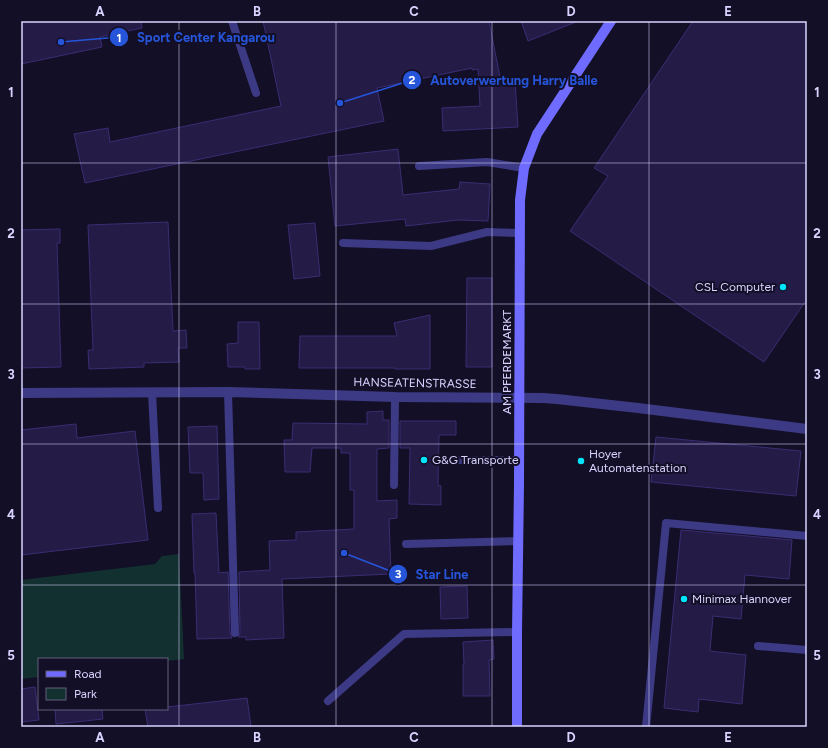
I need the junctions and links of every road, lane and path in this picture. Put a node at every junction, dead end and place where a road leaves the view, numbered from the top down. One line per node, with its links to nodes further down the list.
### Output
1 (232, 21): 3 (lane)
2 (611, 21): 5 (street, AM PFERDEMARKT)
3 (256, 93)
4 (419, 166): 5 (lane)
5 (524, 168): 6 (street, AM PFERDEMARKT)
6 (519, 233): 7 (lane); 12 (street, AM PFERDEMARKT)
7 (343, 243)
8 (228, 392): 10 (street, HANSEATENSTRASSE); 11 (street, HANSEATENSTRASSE); 22 (lane)
9 (21, 393): 10 (street, HANSEATENSTRASSE)
10 (152, 393): 17 (lane)
11 (394, 397): 12 (street, HANSEATENSTRASSE); 16 (lane)
12 (520, 398): 13 (street, HANSEATENSTRASSE); 15 (street, AM PFERDEMARKT)
13 (807, 430)
14 (459, 460): 15 (lane)
15 (519, 460): 19 (street, AM PFERDEMARKT)
16 (394, 485)
17 (158, 508)
18 (807, 536): 27 (lane)
19 (519, 541): 20 (lane); 21 (street, AM PFERDEMARKT)
20 (406, 544)
21 (517, 632): 25 (lane); 26 (street, AM PFERDEMARKT)
22 (235, 633)
23 (758, 646): 24 (lane)
24 (807, 650)
25 (328, 702)
26 (517, 727)
27 (646, 727)

